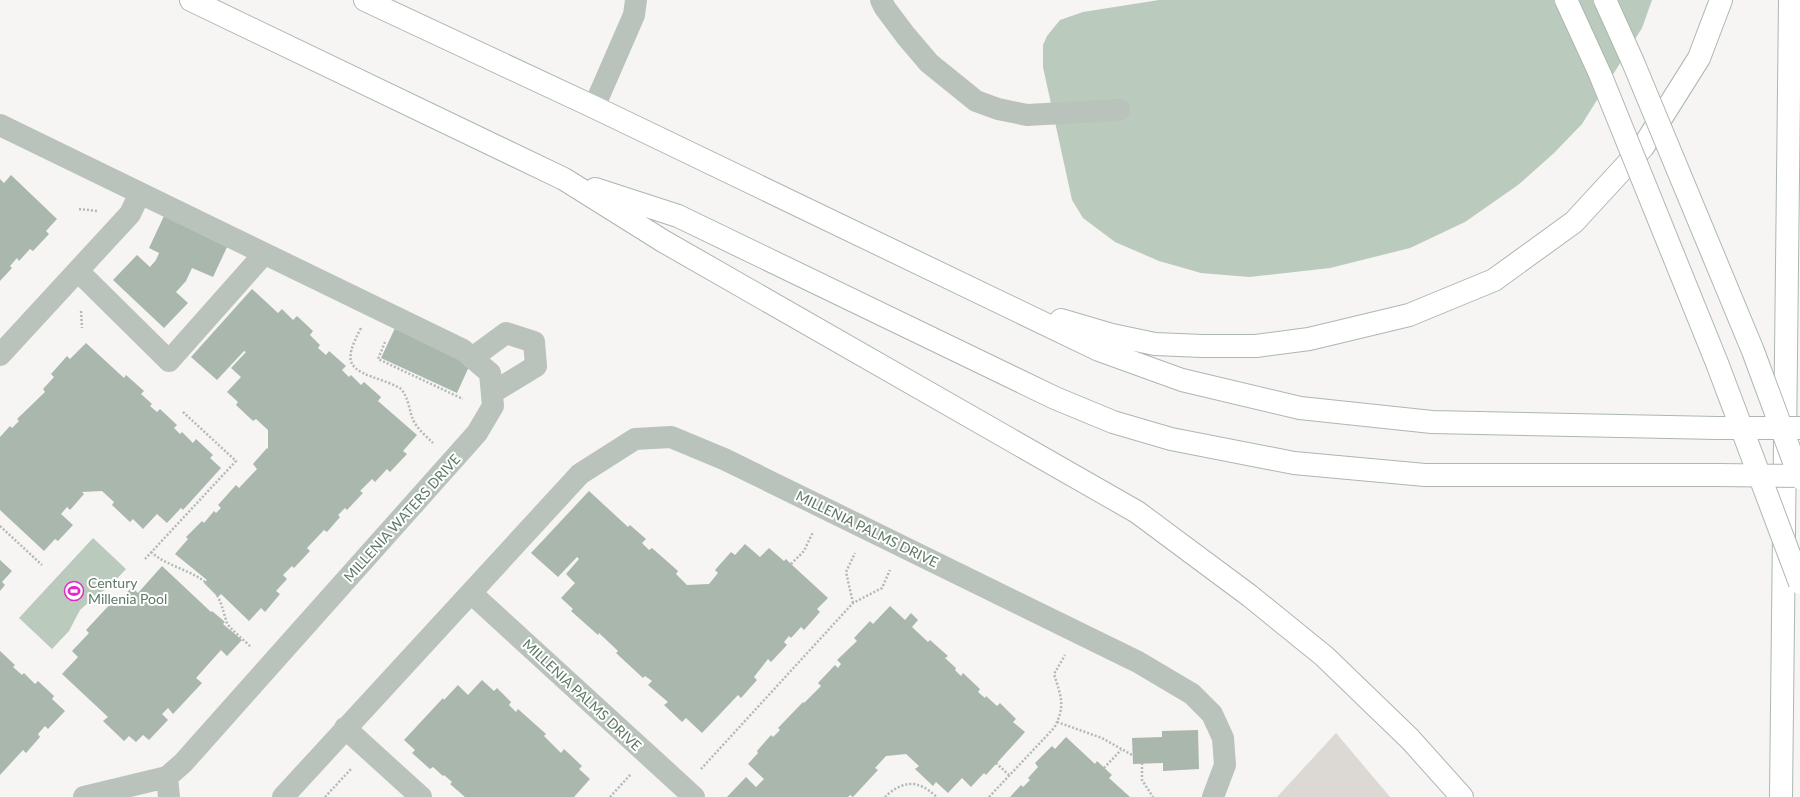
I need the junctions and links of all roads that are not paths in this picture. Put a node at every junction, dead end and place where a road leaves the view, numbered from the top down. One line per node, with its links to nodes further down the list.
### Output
1 (191, 0): 12 (highway)
2 (365, 0): 9 (highway)
3 (636, 0): 9 (street)
4 (881, 0): 10 (street)
5 (1566, 0): 22 (highway, bridge)
6 (1605, 0): 21 (highway, bridge)
7 (1721, 0): 16 (highway)
8 (1790, 0): 32 (highway)
9 (594, 107): 16 (highway)
10 (1119, 110)
11 (0, 125): 13 (street, MILLENIA WATERS DRIVE)
12 (564, 180): 21 (highway, bridge); 31 (highway)
13 (140, 194): 14 (street, MILLENIA WATERS DRIVE); 15 (street)
14 (264, 254): 15 (street); 18 (street, MILLENIA WATERS DRIVE)
15 (78, 271): 17 (street)
16 (975, 291): 20 (highway, bridge)
17 (0, 355)
18 (472, 358): 19 (street, MILLENIA WATERS DRIVE); 19 (street)
19 (492, 393): 25 (street, MILLENIA WATERS DRIVE)
20 (1800, 428)
21 (1800, 477)
22 (1800, 583)
23 (471, 593): 24 (street, MILLENIA PALMS DRIVE); 26 (street, MILLENIA PALMS DRIVE); 30 (street, MILLENIA PALMS DRIVE)
24 (345, 728): 27 (street, MILLENIA PALMS DRIVE); 29 (street)
25 (168, 787): 28 (street, MILLENIA WATERS DRIVE)
26 (689, 792)
27 (292, 794)
28 (84, 797)
29 (421, 797)
30 (1213, 797)
31 (1462, 797)
32 (1781, 797)

